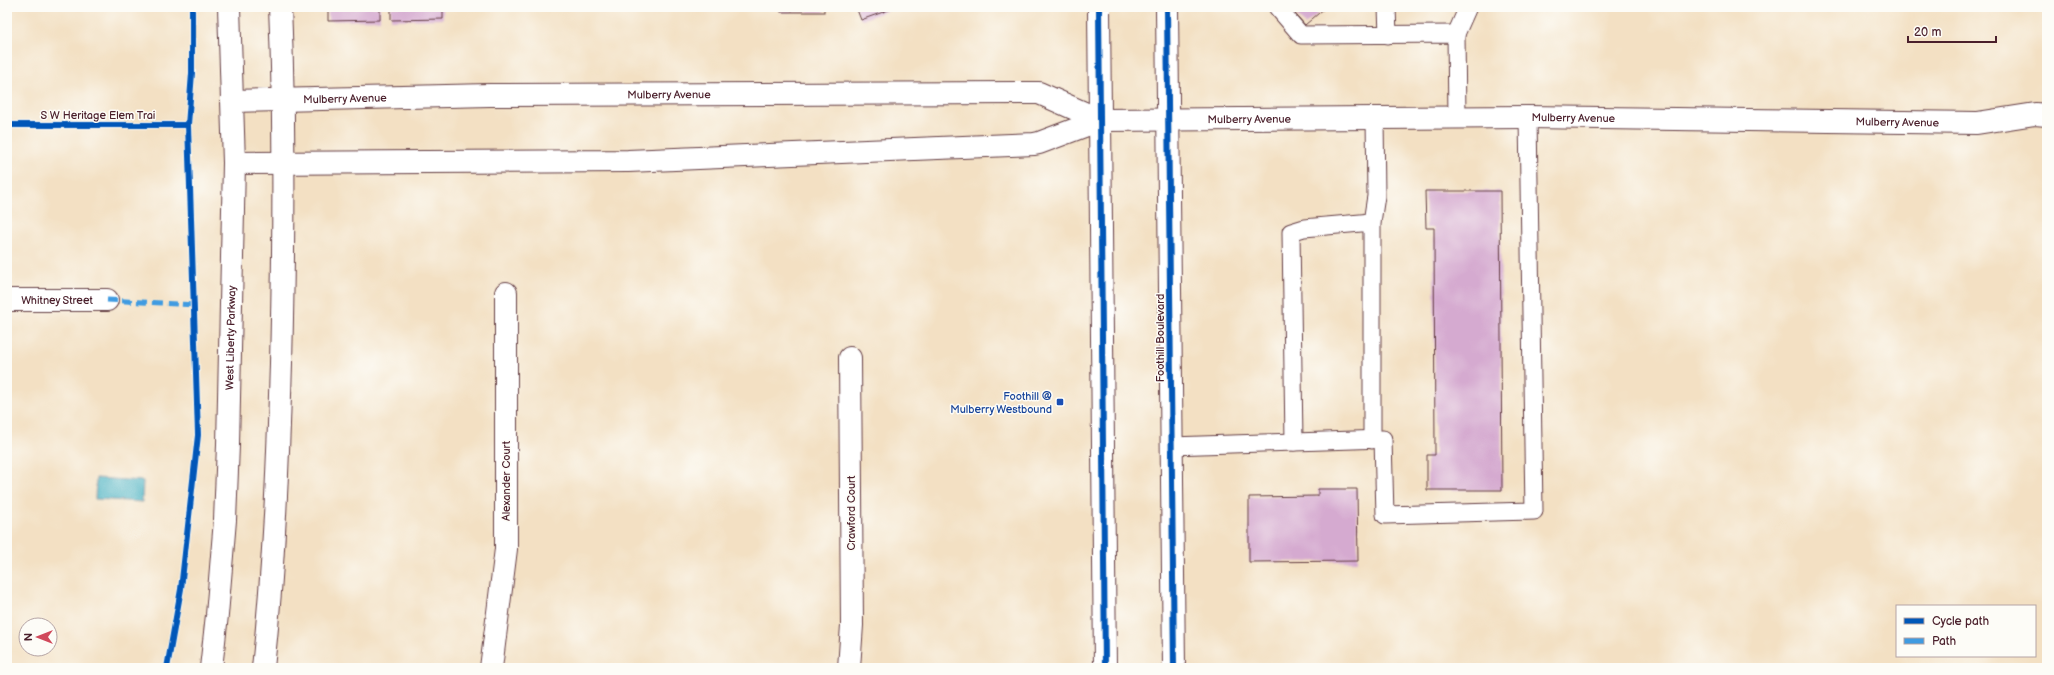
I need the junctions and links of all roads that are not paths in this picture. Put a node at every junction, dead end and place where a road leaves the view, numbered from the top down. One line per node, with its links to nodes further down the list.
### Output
1 (229, 7): 11 (street, West Liberty Parkway)
2 (280, 7): 10 (street)
3 (1099, 7): 17 (street)
4 (1167, 7): 14 (street, Foothill Boulevard)
5 (1277, 7): 9 (lane)
6 (1387, 7): 9 (lane)
7 (1468, 7): 8 (lane)
8 (1456, 34): 9 (lane); 16 (lane)
9 (1388, 35)
10 (283, 101): 11 (street, Mulberry Avenue); 17 (street, Mulberry Avenue); 19 (street)
11 (233, 102): 18 (street, West Liberty Parkway)
12 (2047, 115): 13 (street, Mulberry Avenue)
13 (1528, 117): 16 (street, Mulberry Avenue); 25 (lane)
14 (1168, 118): 15 (street, Mulberry Avenue); 17 (street, Mulberry Avenue); 27 (street, Foothill Boulevard)
15 (1375, 118): 16 (street, Mulberry Avenue); 20 (lane)
16 (1457, 118)
17 (1100, 120): 19 (street, Mulberry Avenue); 32 (street)
18 (234, 162): 19 (street, Mulberry Avenue); 28 (street, West Liberty Parkway)
19 (283, 162): 29 (street)
20 (1372, 222): 25 (lane); 26 (lane)
21 (506, 293): 30 (street, Alexander Court)
22 (7, 300): 23 (street, Whitney Street)
23 (107, 300)
24 (850, 358): 31 (street, Crawford Court)
25 (1372, 440): 26 (lane)
26 (1294, 442): 27 (lane)
27 (1171, 446): 33 (street, Foothill Boulevard)
28 (210, 668)
29 (263, 668)
30 (491, 668)
31 (849, 668)
32 (1105, 668)
33 (1174, 668)

